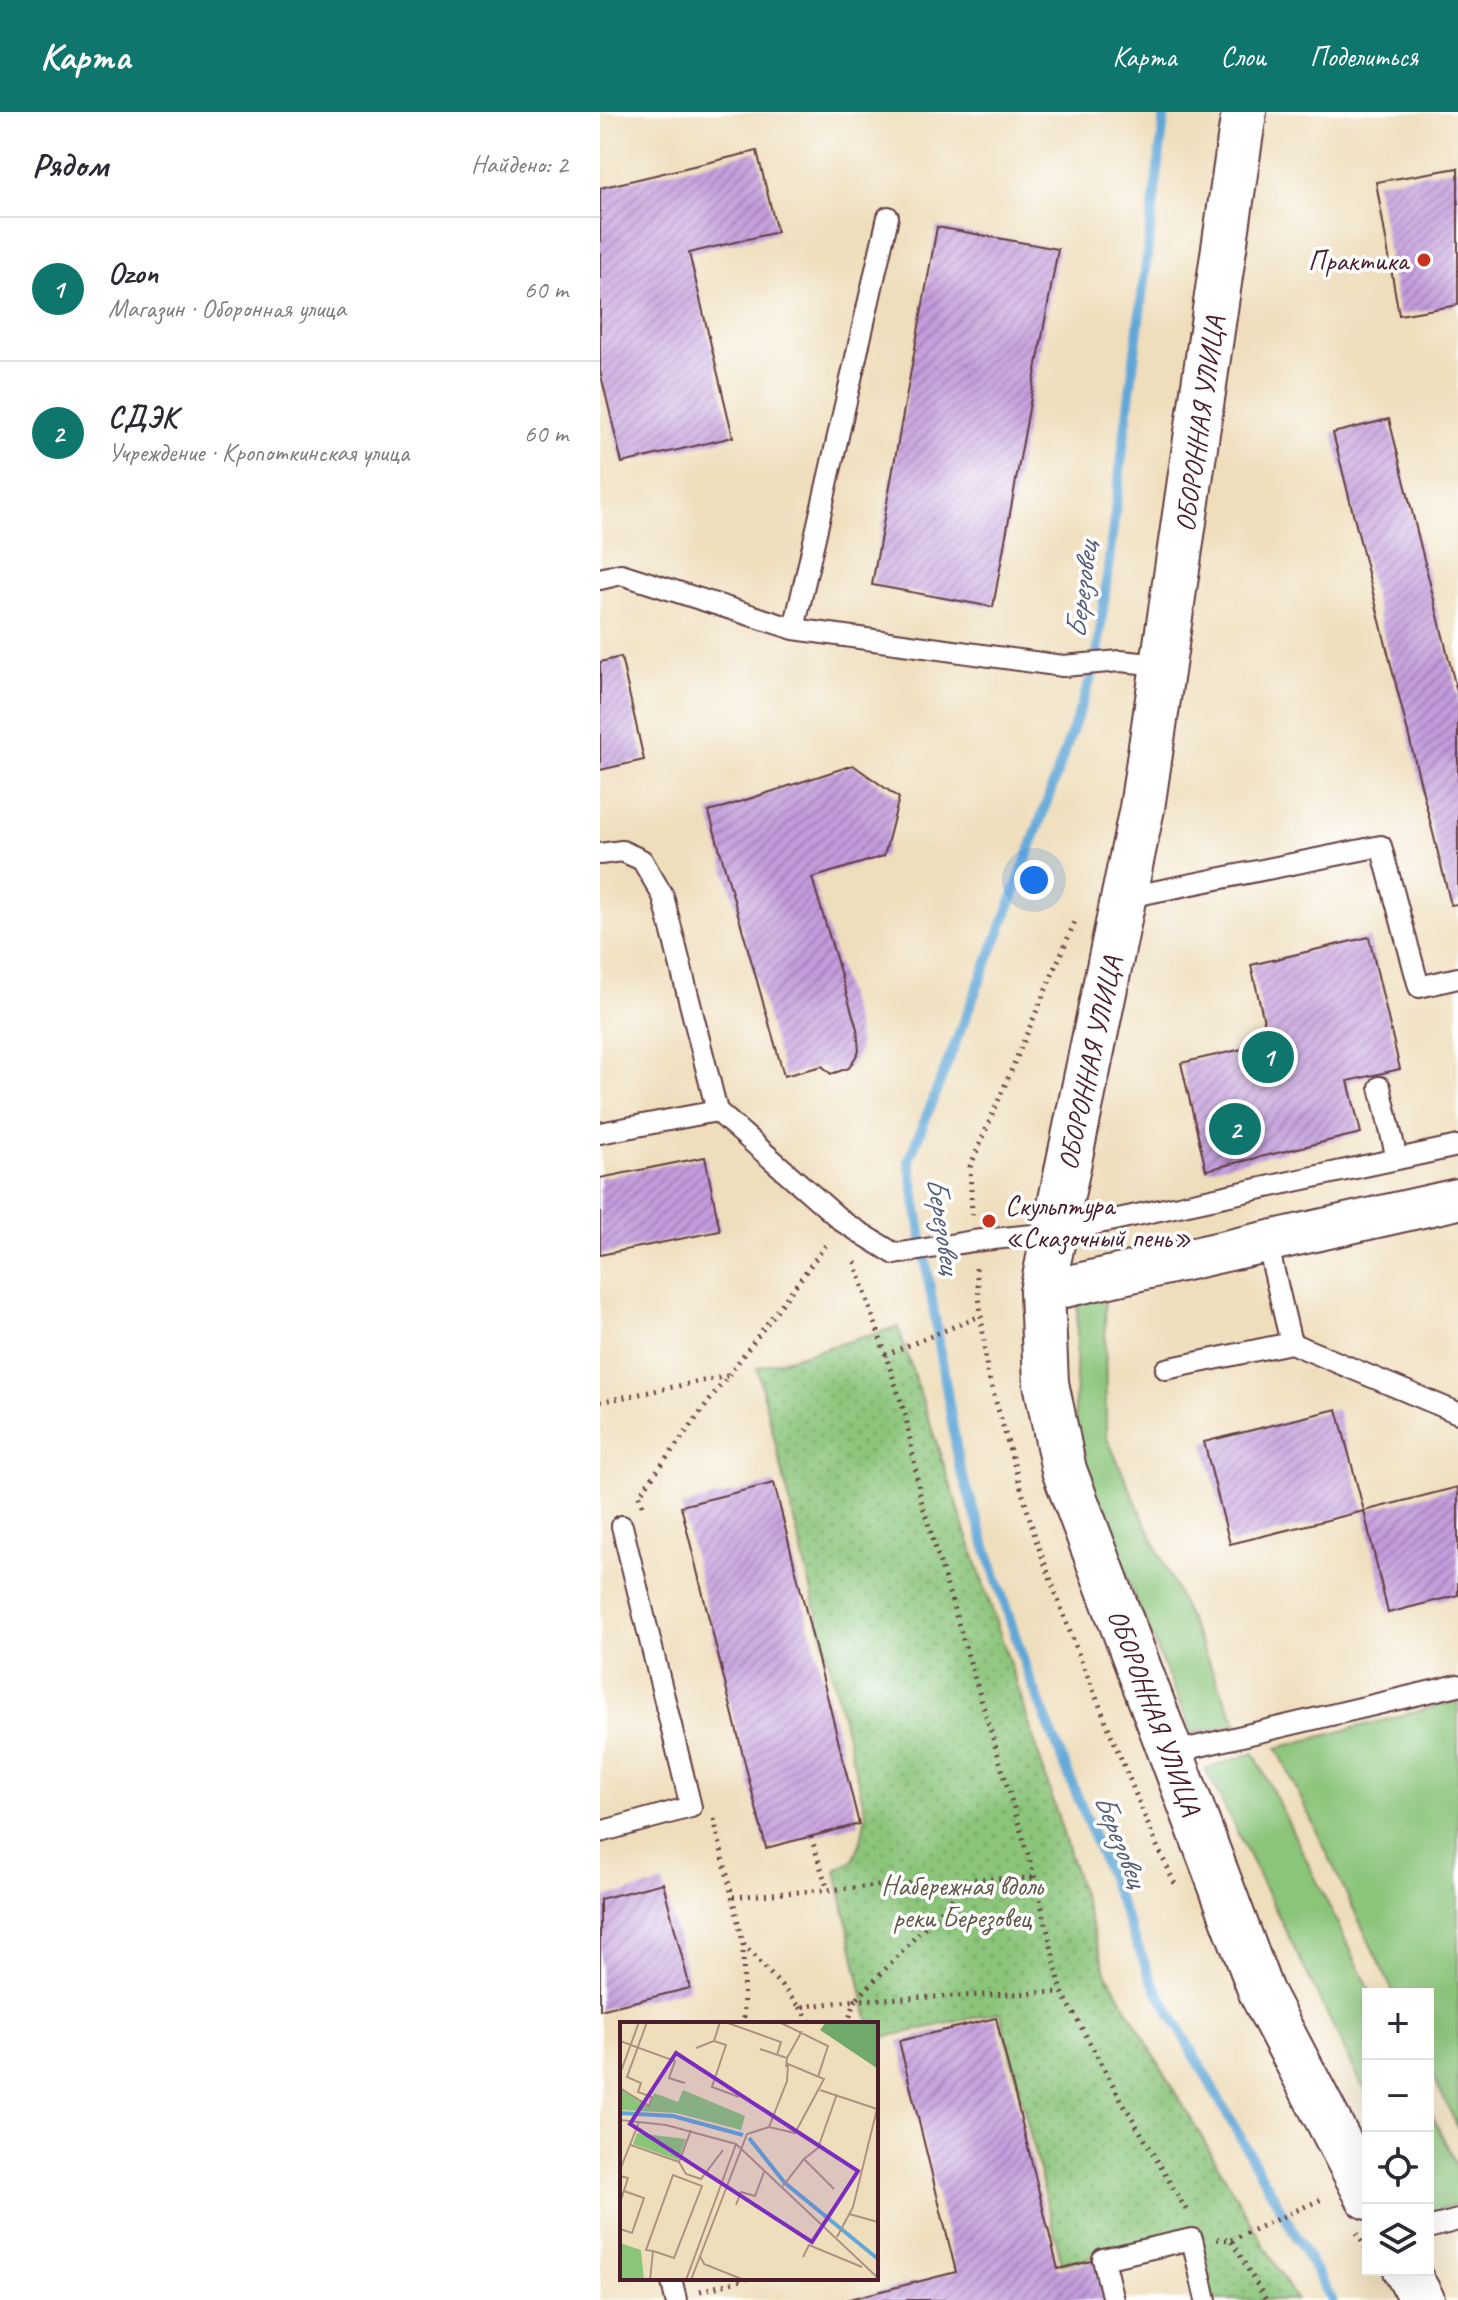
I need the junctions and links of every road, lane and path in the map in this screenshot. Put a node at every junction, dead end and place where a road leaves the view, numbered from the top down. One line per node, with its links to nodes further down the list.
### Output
1 (1244, 112): 7 (street, ОБОРОННАЯ УЛИЦА)
2 (888, 217): 4 (lane)
3 (600, 579): 4 (lane)
4 (794, 629): 5 (lane)
5 (1141, 663)
6 (600, 854): 10 (lane)
7 (1123, 898): 8 (lane); 16 (street, ОБОРОННАЯ УЛИЦА)
8 (1458, 978)
9 (1380, 1087): 13 (lane)
10 (717, 1111): 11 (lane); 15 (lane)
11 (600, 1133)
12 (1458, 1146): 13 (lane)
13 (1397, 1159): 16 (lane)
14 (1458, 1199): 17 (street)
15 (843, 1222): 16 (lane); 21 (path); 23 (path)
16 (1053, 1233): 18 (street, ОБОРОННАЯ УЛИЦА)
17 (1267, 1242): 18 (street); 20 (lane)
18 (1042, 1292): 29 (street, ОБОРОННАЯ УЛИЦА)
19 (980, 1316): 21 (path)
20 (1291, 1343): 22 (lane); 25 (lane)
21 (885, 1356): 33 (path)
22 (1166, 1369)
23 (728, 1376): 24 (path); 26 (path)
24 (600, 1402)
25 (1458, 1413)
26 (643, 1510)
27 (622, 1526): 31 (lane)
28 (1458, 1685): 29 (lane)
29 (1170, 1753): 44 (street, ОБОРОННАЯ УЛИЦА)
30 (711, 1805): 36 (path)
31 (600, 1832)
32 (811, 1837): 35 (path)
33 (1035, 1878): 34 (path); 38 (path)
34 (970, 1879): 35 (path); 39 (path)
35 (828, 1890): 36 (path)
36 (733, 1897): 37 (path)
37 (743, 1943): 40 (path); 41 (path)
38 (1062, 1992): 39 (path); 46 (path)
39 (856, 2000): 40 (path); 43 (path)
40 (800, 2007): 42 (path)
41 (744, 2022)
42 (811, 2022)
43 (848, 2022)
44 (1362, 2186)
45 (1309, 2204): 50 (path)
46 (1190, 2217)
47 (1458, 2220): 48 (lane)
48 (1434, 2226)
49 (1206, 2238): 50 (path)
50 (1231, 2240): 56 (path)
51 (1409, 2276): 57 (street)
52 (739, 2280): 53 (path)
53 (674, 2292)
54 (1113, 2300): 55 (lane)
55 (1206, 2300)
56 (1266, 2300)
57 (1422, 2300)

